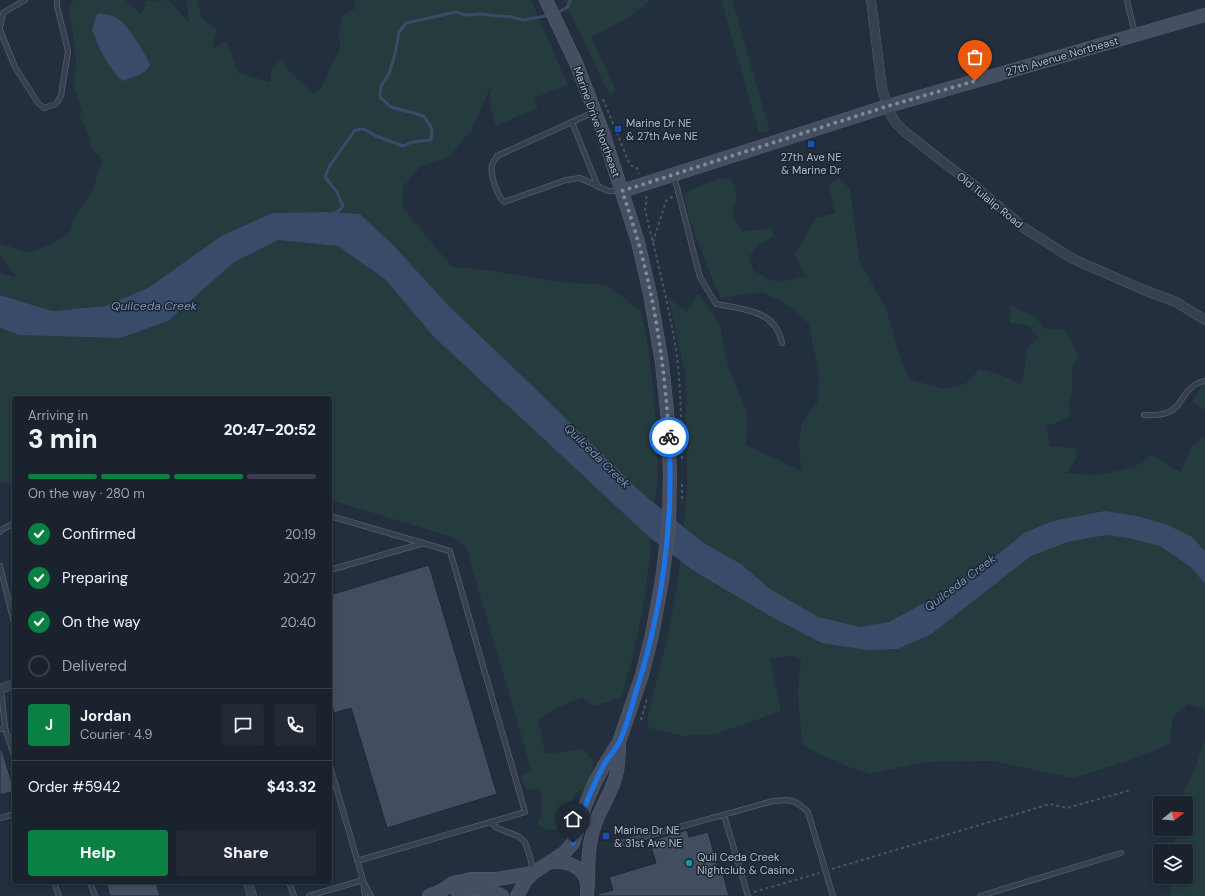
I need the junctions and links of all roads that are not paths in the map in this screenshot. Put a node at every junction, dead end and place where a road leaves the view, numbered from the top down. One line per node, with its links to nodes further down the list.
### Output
1 (25, 0): 7 (lane)
2 (57, 0): 7 (lane)
3 (546, 0): 10 (main road, Marine Drive Northeast)
4 (871, 0): 9 (street, Old Tulalip Road)
5 (1127, 0): 8 (lane)
6 (1205, 15): 8 (main road, 27th Avenue Northeast)
7 (0, 29)
8 (1135, 35): 9 (main road, 27th Avenue Northeast)
9 (888, 106): 12 (main road, 27th Avenue Northeast); 15 (street, Old Tulalip Road)
10 (595, 112): 11 (lane); 14 (main road, Marine Drive Northeast)
11 (572, 122): 13 (lane); 13 (lane)
12 (674, 174): 14 (main road, 27th Avenue Northeast); 16 (lane)
13 (598, 187): 14 (lane)
14 (622, 191): 29 (main road, Marine Drive Northeast)
15 (1205, 320)
16 (782, 343)
17 (1205, 381): 18 (lane)
18 (1144, 414)
19 (332, 517): 22 (lane)
20 (12, 524): 21 (lane)
21 (0, 532)
22 (424, 543): 24 (lane); 35 (lane)
23 (0, 566): 25 (lane)
24 (332, 569)
25 (12, 615)
26 (12, 685): 27 (street)
27 (0, 688): 28 (lane)
28 (3, 728): 30 (lane)
29 (619, 742): 39 (main road, Marine Drive Northeast); 46 (main road, Marine Drive Northeast)
30 (12, 751)
31 (332, 774): 38 (lane)
32 (724, 814): 36 (lane); 48 (lane); 58 (lane)
33 (12, 815): 34 (lane)
34 (0, 818)
35 (490, 822): 38 (lane); 40 (lane)
36 (619, 842)
37 (1121, 853): 59 (lane)
38 (357, 861): 41 (lane)
39 (550, 862): 40 (main road, Marine Drive Northeast); 46 (main road)
40 (533, 873): 47 (main road); 57 (main road)
41 (363, 880): 53 (lane); 54 (lane); 55 (lane)
42 (55, 884): 49 (lane)
43 (91, 884): 50 (lane)
44 (249, 884): 51 (street)
45 (290, 884): 52 (lane)
46 (588, 890)
47 (435, 893): 56 (main road)
48 (747, 895)
49 (59, 896)
50 (95, 896)
51 (252, 896)
52 (294, 896)
53 (309, 896)
54 (365, 896)
55 (371, 896)
56 (502, 896)
57 (517, 896)
58 (833, 896)
59 (980, 896)

